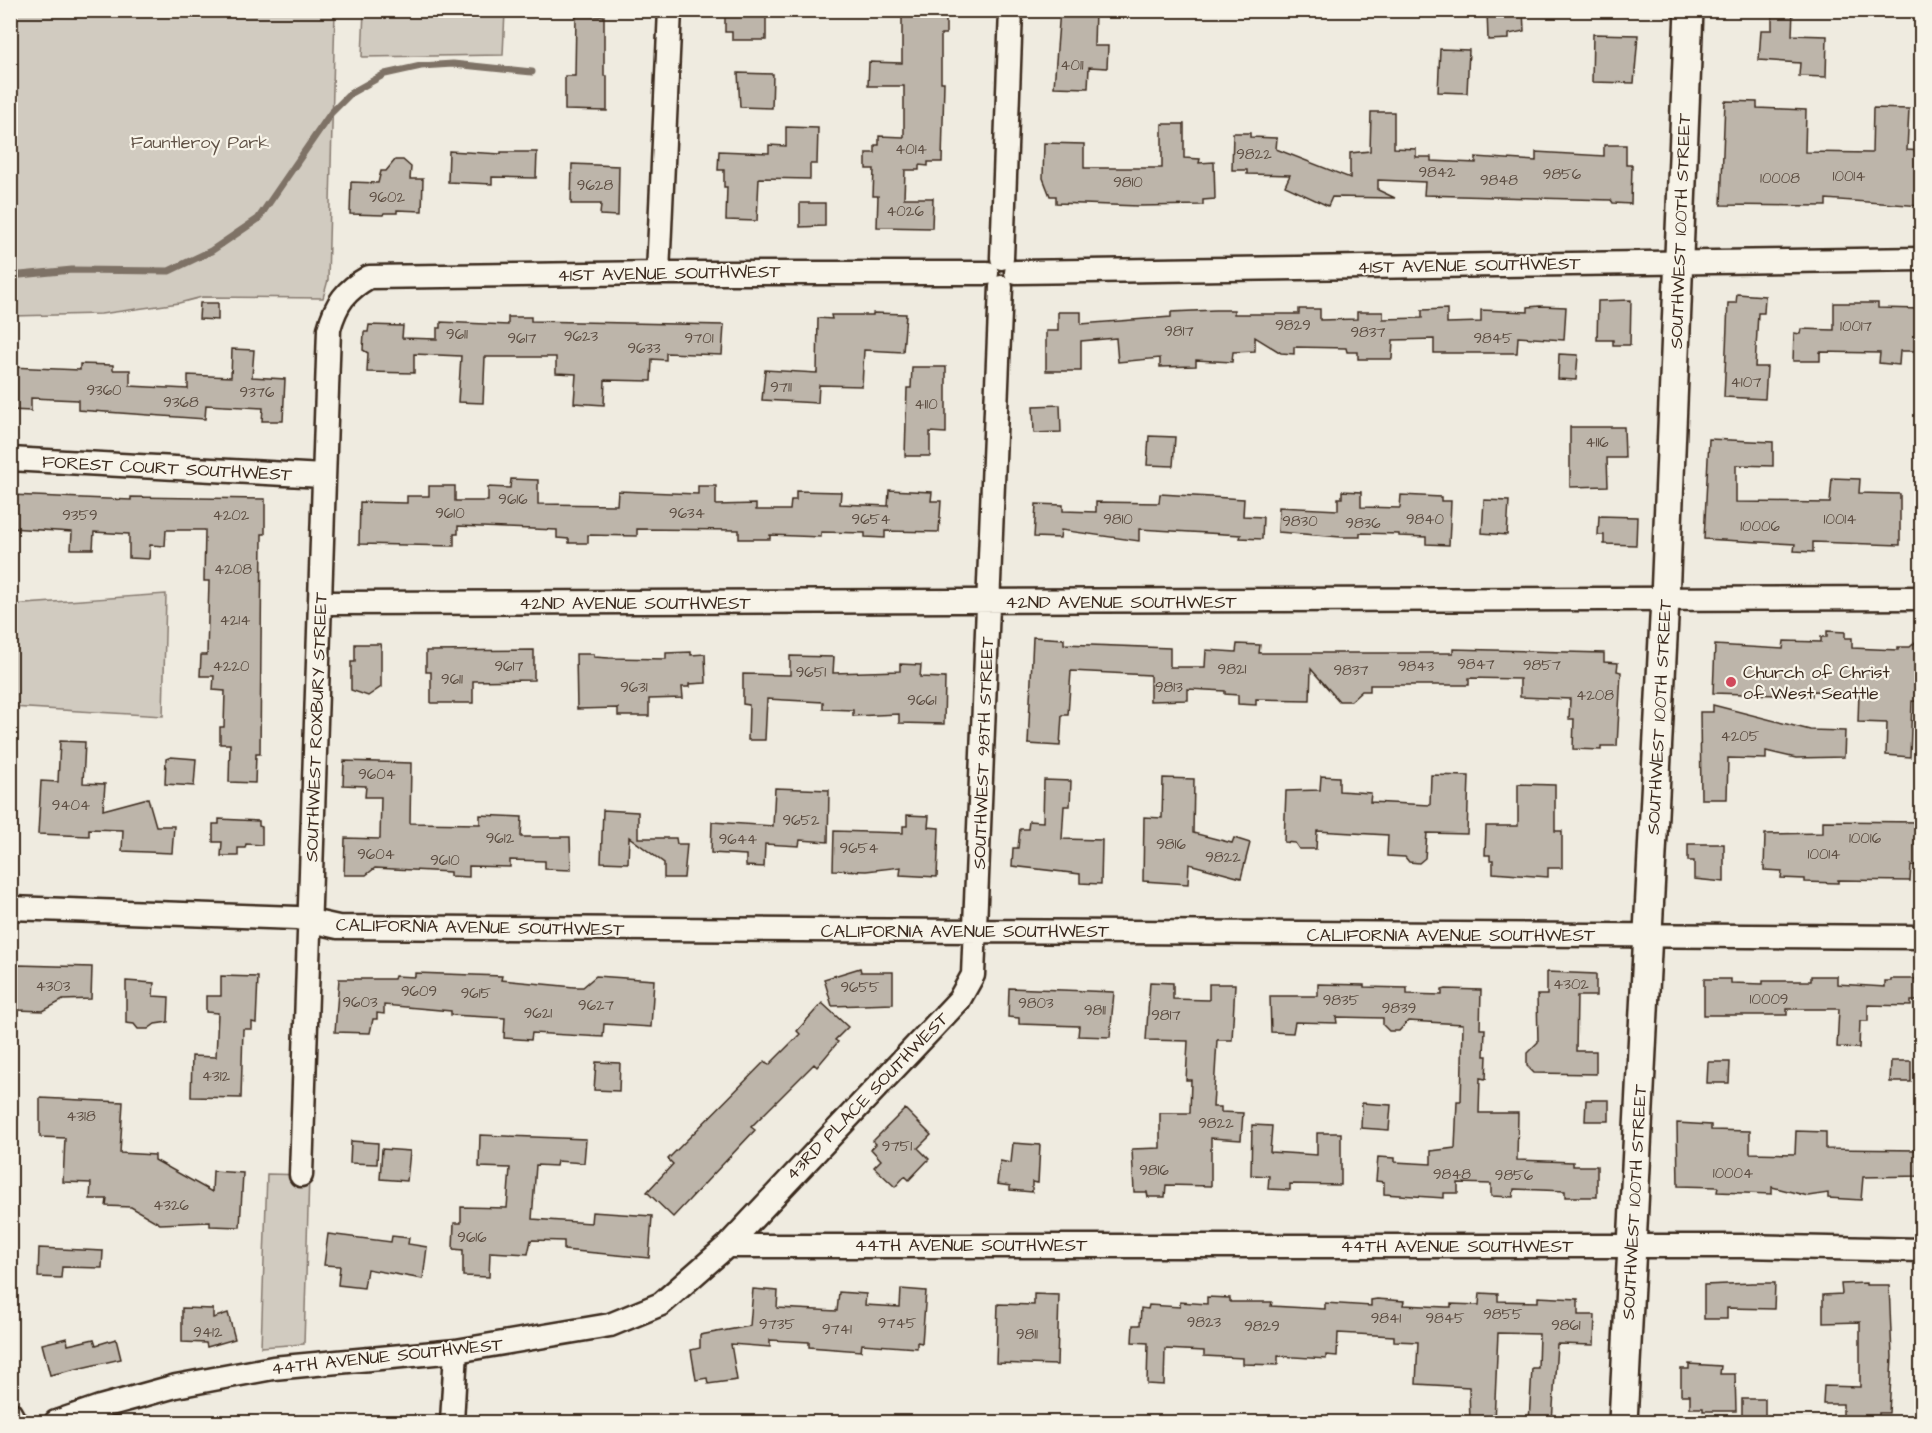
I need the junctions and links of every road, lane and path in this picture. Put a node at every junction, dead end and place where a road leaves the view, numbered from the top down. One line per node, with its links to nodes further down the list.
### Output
1 (670, 10): 6 (street)
2 (1011, 10): 7 (street, SOUTHWEST 98TH STREET)
3 (1689, 10): 5 (street, SOUTHWEST 100TH STREET)
4 (1922, 258): 5 (street, 41ST AVENUE SOUTHWEST)
5 (1679, 262): 7 (street, 41ST AVENUE SOUTHWEST); 12 (street, SOUTHWEST 100TH STREET)
6 (658, 273): 7 (street, 41ST AVENUE SOUTHWEST); 8 (street, 41ST AVENUE SOUTHWEST)
7 (1002, 273): 14 (street, SOUTHWEST 98TH STREET)
8 (353, 286): 10 (street, SOUTHWEST ROXBURY STREET)
9 (10, 459): 10 (street, FOREST COURT SOUTHWEST)
10 (323, 476): 13 (street, SOUTHWEST ROXBURY STREET)
11 (1922, 598): 12 (street, 42ND AVENUE SOUTHWEST)
12 (1665, 599): 14 (street, 42ND AVENUE SOUTHWEST); 18 (street, SOUTHWEST 100TH STREET)
13 (321, 603): 14 (street, 42ND AVENUE SOUTHWEST); 16 (street, SOUTHWEST ROXBURY STREET)
14 (989, 603): 17 (street, SOUTHWEST 98TH STREET)
15 (10, 908): 16 (street, CALIFORNIA AVENUE SOUTHWEST)
16 (309, 921): 17 (street, CALIFORNIA AVENUE SOUTHWEST); 20 (street, SOUTHWEST ROXBURY STREET)
17 (976, 932): 18 (street, CALIFORNIA AVENUE SOUTHWEST); 21 (street, 43RD PLACE SOUTHWEST)
18 (1647, 936): 19 (street, CALIFORNIA AVENUE SOUTHWEST); 22 (street, SOUTHWEST 100TH STREET)
19 (1922, 937)
20 (301, 1175)
21 (727, 1246): 22 (street, 44TH AVENUE SOUTHWEST); 24 (street, 44TH AVENUE SOUTHWEST)
22 (1632, 1247): 23 (street, 44TH AVENUE SOUTHWEST); 29 (street, SOUTHWEST 100TH STREET)
23 (1922, 1250)
24 (456, 1352): 27 (street, 44TH AVENUE SOUTHWEST); 28 (street)
25 (10, 1413): 26 (street)
26 (15, 1422)
27 (56, 1422)
28 (452, 1422)
29 (1623, 1422)

